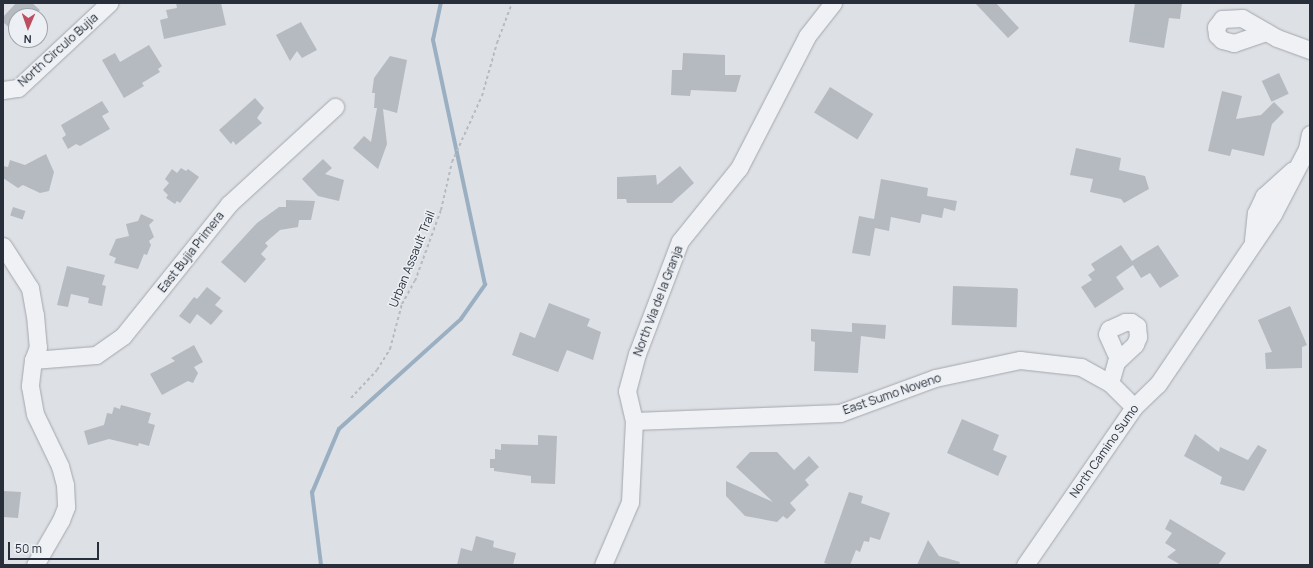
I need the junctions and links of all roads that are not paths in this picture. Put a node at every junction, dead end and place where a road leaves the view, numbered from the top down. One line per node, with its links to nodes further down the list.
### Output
1 (109, 3): 5 (street, North Circulo Bujia)
2 (833, 3): 13 (street, North Via de la Granja)
3 (1266, 32): 4 (street)
4 (1310, 50)
5 (3, 90)
6 (335, 107): 10 (street, East Bujia Primera)
7 (1310, 134): 12 (street, North Camino Sumo)
8 (4, 248): 10 (street)
9 (1118, 358): 11 (street)
10 (33, 360): 14 (street)
11 (1110, 383): 12 (street, East Sumo Noveno); 13 (street, East Sumo Noveno)
12 (1134, 407): 16 (street, North Camino Sumo)
13 (634, 421): 15 (street, North Via de la Granja)
14 (35, 565)
15 (603, 565)
16 (1025, 565)

